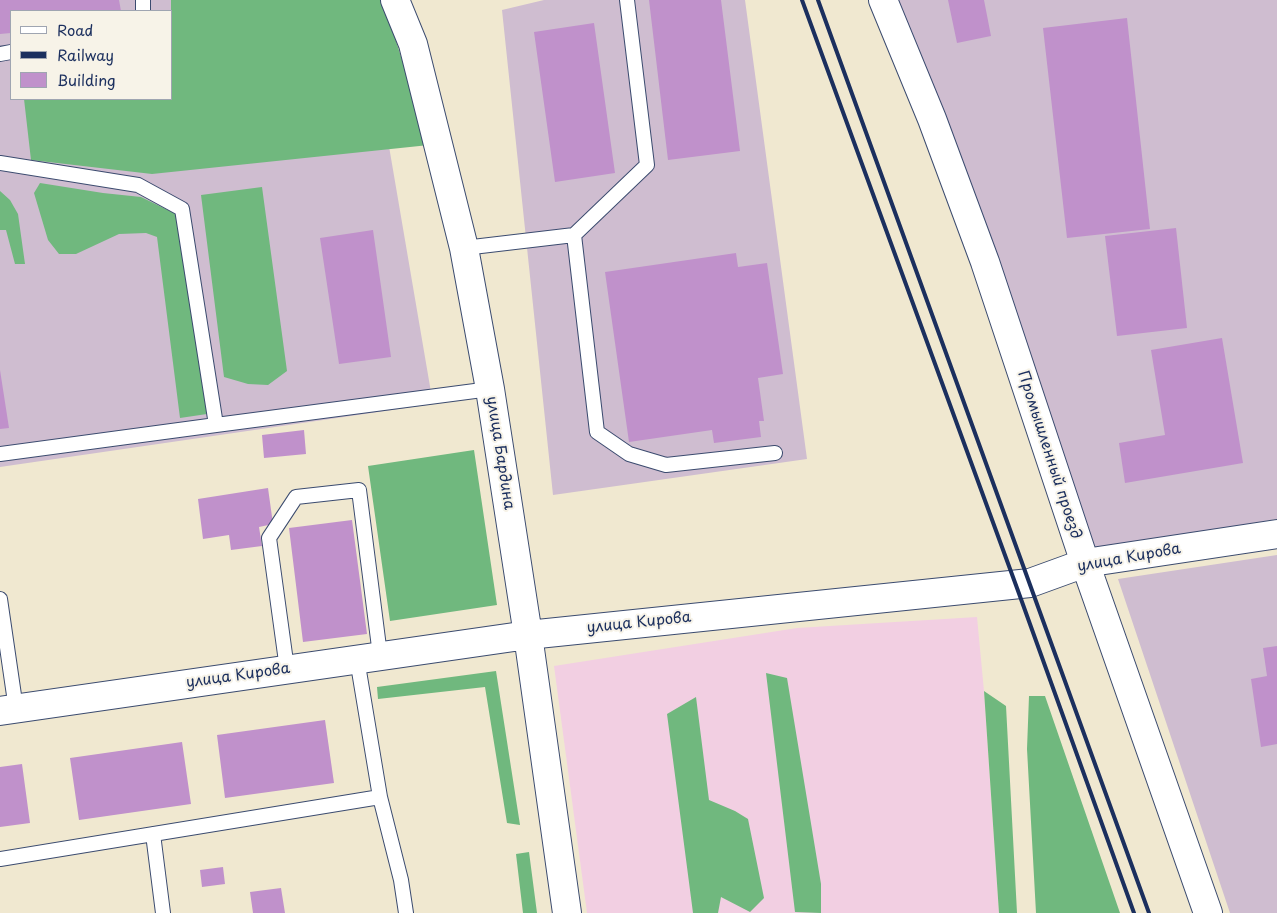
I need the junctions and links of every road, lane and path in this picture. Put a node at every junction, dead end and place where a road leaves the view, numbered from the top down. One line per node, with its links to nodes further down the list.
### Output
1 (395, 0): 6 (street, улица Бардина)
2 (627, 0): 5 (lane)
3 (883, 0): 12 (street, Промышленный проезд)
4 (0, 163): 8 (lane)
5 (574, 235): 6 (lane); 9 (lane)
6 (464, 248): 7 (street, улица Бардина)
7 (490, 389): 8 (lane); 14 (street, улица Бардина)
8 (216, 426): 10 (lane)
9 (775, 453)
10 (0, 454)
11 (1277, 534): 12 (street, улица Кирова)
12 (1085, 563): 14 (street, улица Кирова); 24 (street, Промышленный проезд)
13 (0, 599): 17 (lane)
14 (528, 635): 15 (street, улица Кирова); 23 (street, улица Бардина)
15 (369, 657): 16 (street, улица Кирова); 16 (lane); 18 (lane)
16 (286, 669): 17 (street, улица Кирова)
17 (8, 710)
18 (380, 797): 19 (lane); 22 (lane)
19 (153, 834): 20 (lane); 21 (lane)
20 (0, 859)
21 (163, 913)
22 (406, 913)
23 (567, 913)
24 (1208, 913)

